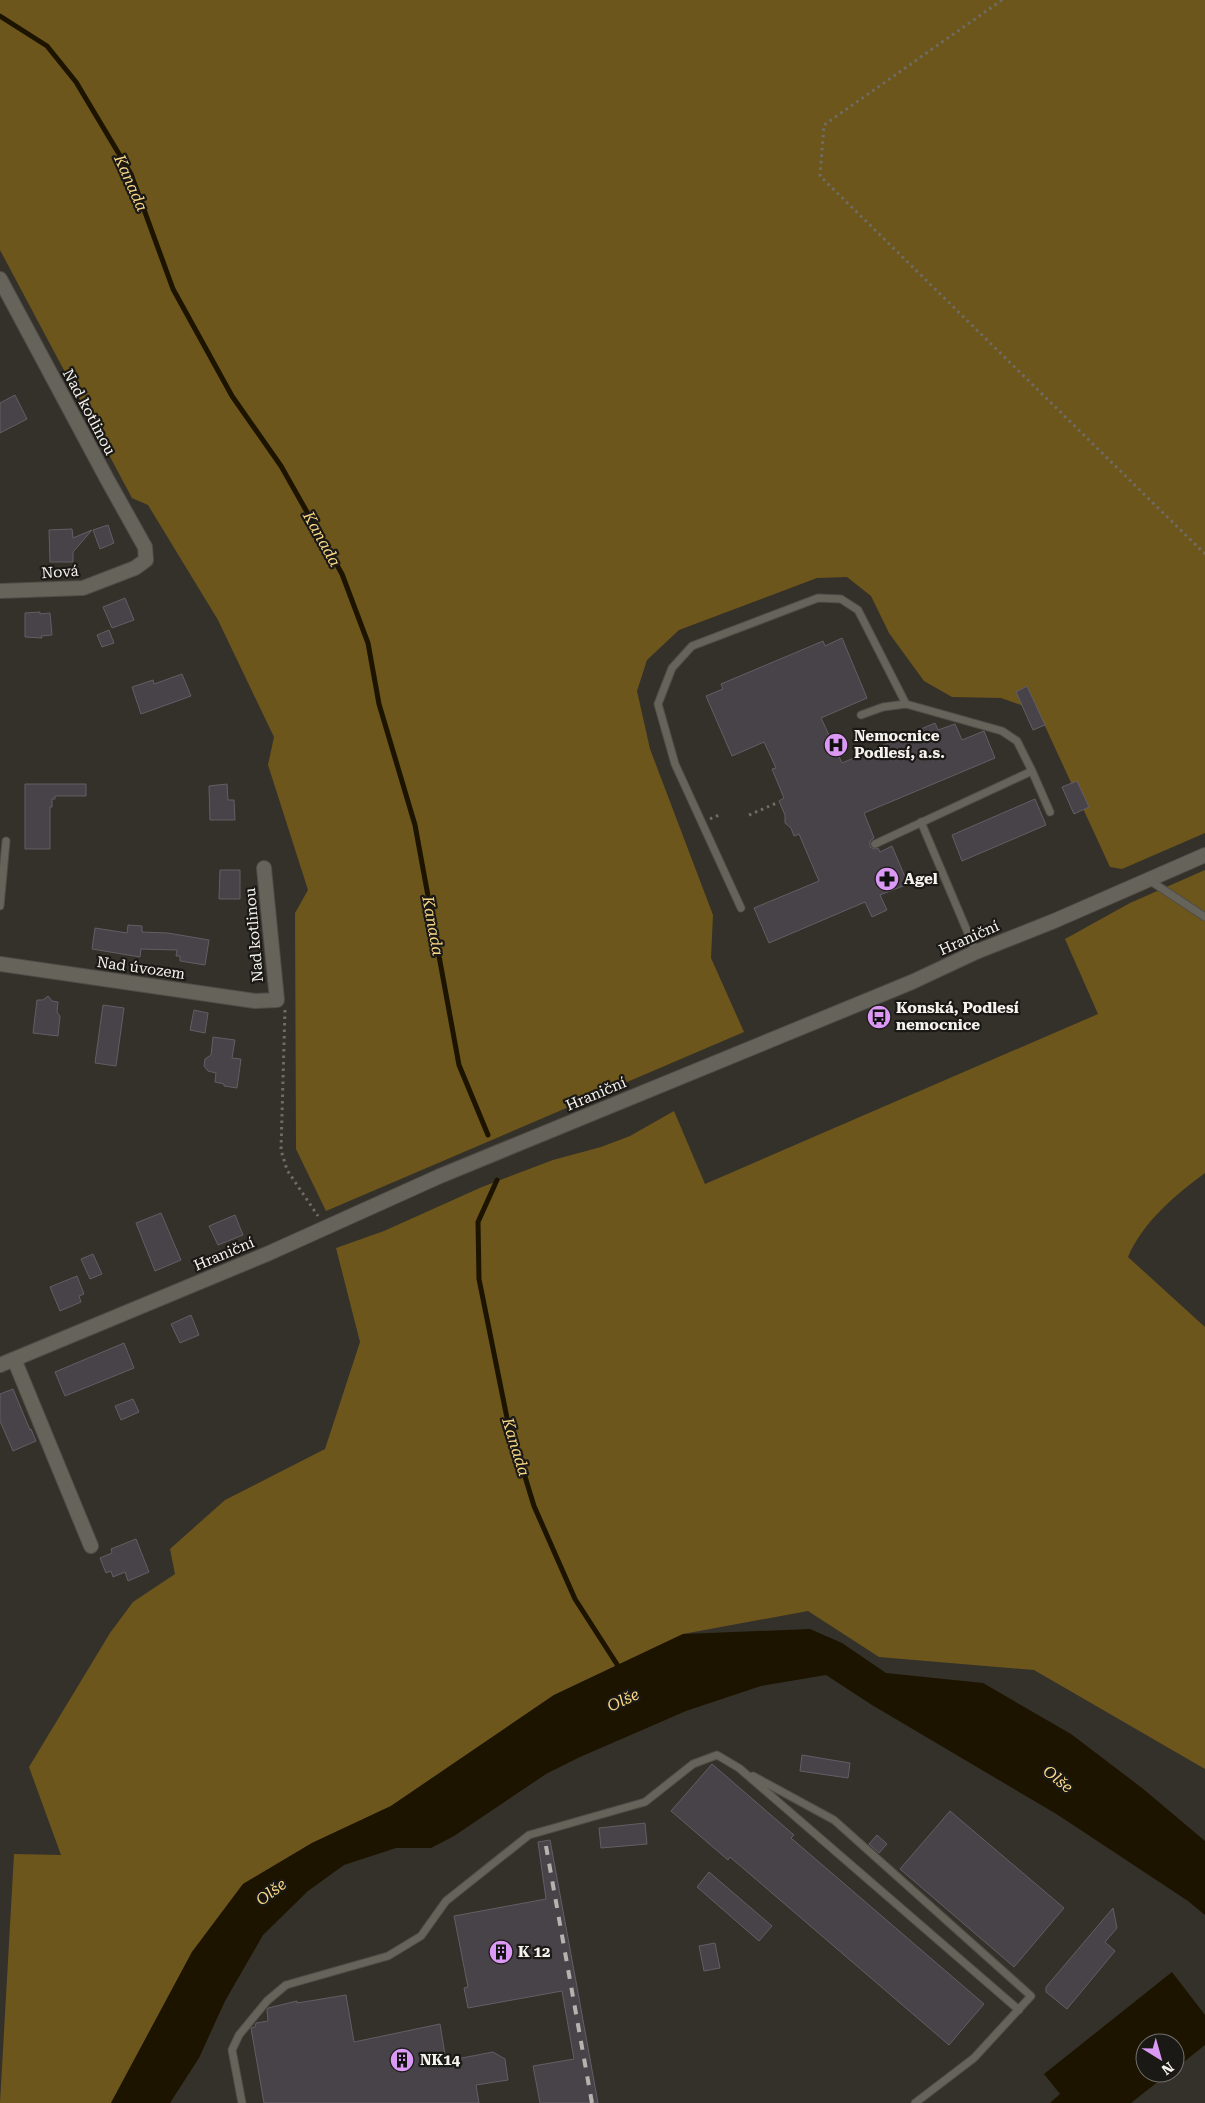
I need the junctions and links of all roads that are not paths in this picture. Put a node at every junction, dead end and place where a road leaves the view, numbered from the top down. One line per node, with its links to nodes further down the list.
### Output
1 (0, 280): 2 (street, Nad kotlinou)
2 (146, 560): 3 (street, Nová)
3 (0, 591)
4 (906, 704): 5 (lane); 6 (lane); 15 (lane)
5 (861, 715)
6 (1032, 771): 7 (lane); 8 (lane)
7 (1050, 812)
8 (921, 822): 10 (lane); 17 (lane)
9 (6, 841): 14 (lane)
10 (875, 844)
11 (1205, 855): 13 (street, Hraniční)
12 (264, 868): 19 (street, Nad kotlinou)
13 (1149, 880): 16 (lane); 17 (street, Hraniční)
14 (0, 906)
15 (741, 908)
16 (1205, 917)
17 (976, 952): 20 (street, Hraniční)
18 (0, 964): 19 (street, Nad úvozem)
19 (277, 1000)
20 (14, 1360): 21 (street, Hraniční); 22 (street)
21 (0, 1365)
22 (91, 1546)
23 (739, 1768): 24 (lane); 24 (lane); 25 (lane)
24 (1020, 2010): 26 (lane)
25 (242, 2103)
26 (915, 2103)

